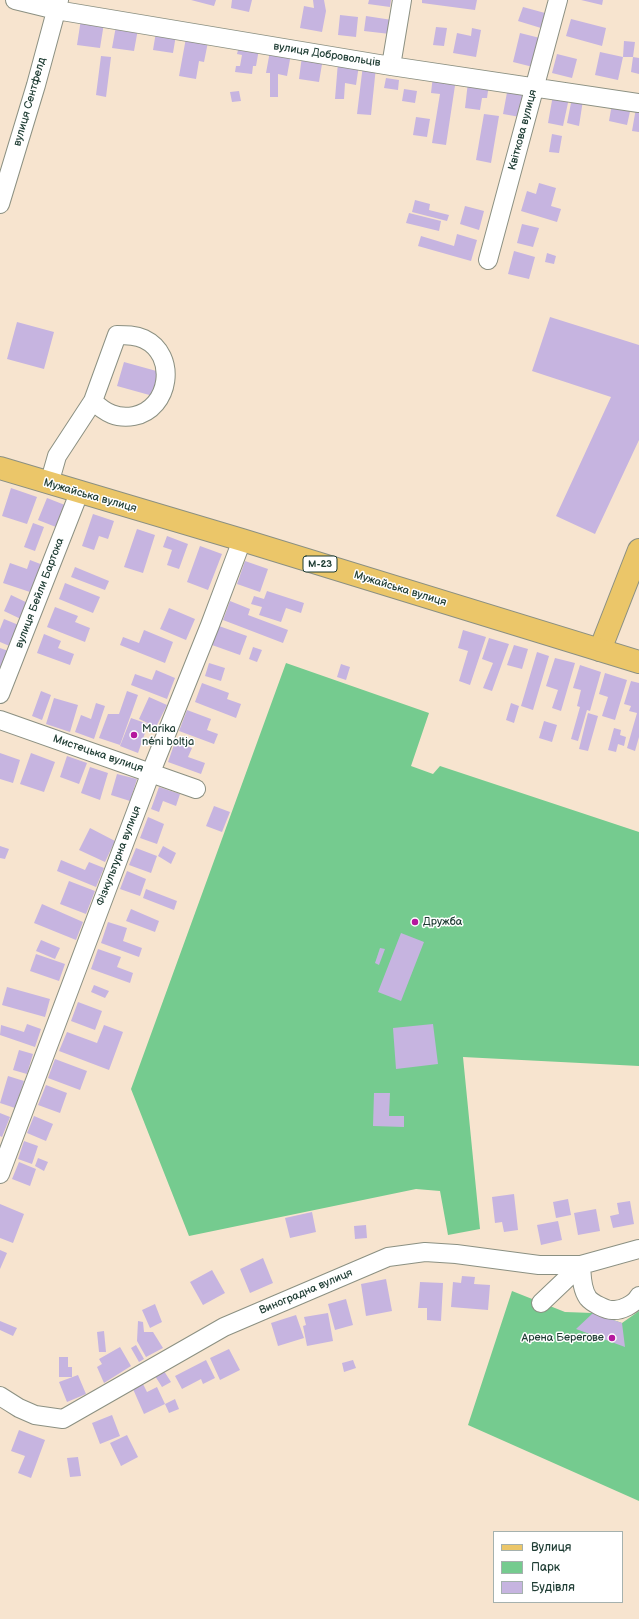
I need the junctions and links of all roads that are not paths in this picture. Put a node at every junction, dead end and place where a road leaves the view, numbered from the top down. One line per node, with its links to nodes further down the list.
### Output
1 (15, 0): 4 (street, вулиця Добровольців)
2 (402, 0): 5 (street)
3 (558, 0): 6 (street, Квіткова вулиця)
4 (58, 5): 5 (street, вулиця Добровольців); 8 (street, вулиця Сентфелд)
5 (392, 66): 6 (street, вулиця Добровольців)
6 (534, 88): 7 (street, вулиця Добровольців); 10 (street, Квіткова вулиця)
7 (639, 103)
8 (3, 184): 9 (street, вулиця Сентфелд)
9 (0, 204)
10 (488, 260)
11 (93, 401): 11 (street); 13 (street)
12 (0, 468): 13 (main road, Мужайська вулиця / М-23)
13 (49, 484): 14 (main road, Мужайська вулиця / М-23)
14 (79, 493): 15 (main road, Мужайська вулиця / М-23); 19 (street, вулиця Бейли Бартока)
15 (242, 540): 17 (main road, Мужайська вулиця / М-23); 21 (street, Фізкультурна вулиця)
16 (639, 550): 17 (main road)
17 (600, 650): 18 (main road, Мужайська вулиця / М-23)
18 (639, 662)
19 (0, 694)
20 (0, 720): 21 (street, Мистецька вулиця)
21 (151, 772): 22 (street, Мистецька вулиця); 23 (street, Фізкультурна вулиця)
22 (196, 789)
23 (0, 1174)
24 (638, 1252): 25 (street, Виноградна вулиця)
25 (581, 1265): 26 (street); 27 (street); 28 (street, Виноградна вулиця)
26 (639, 1296)
27 (541, 1303)
28 (0, 1396)

